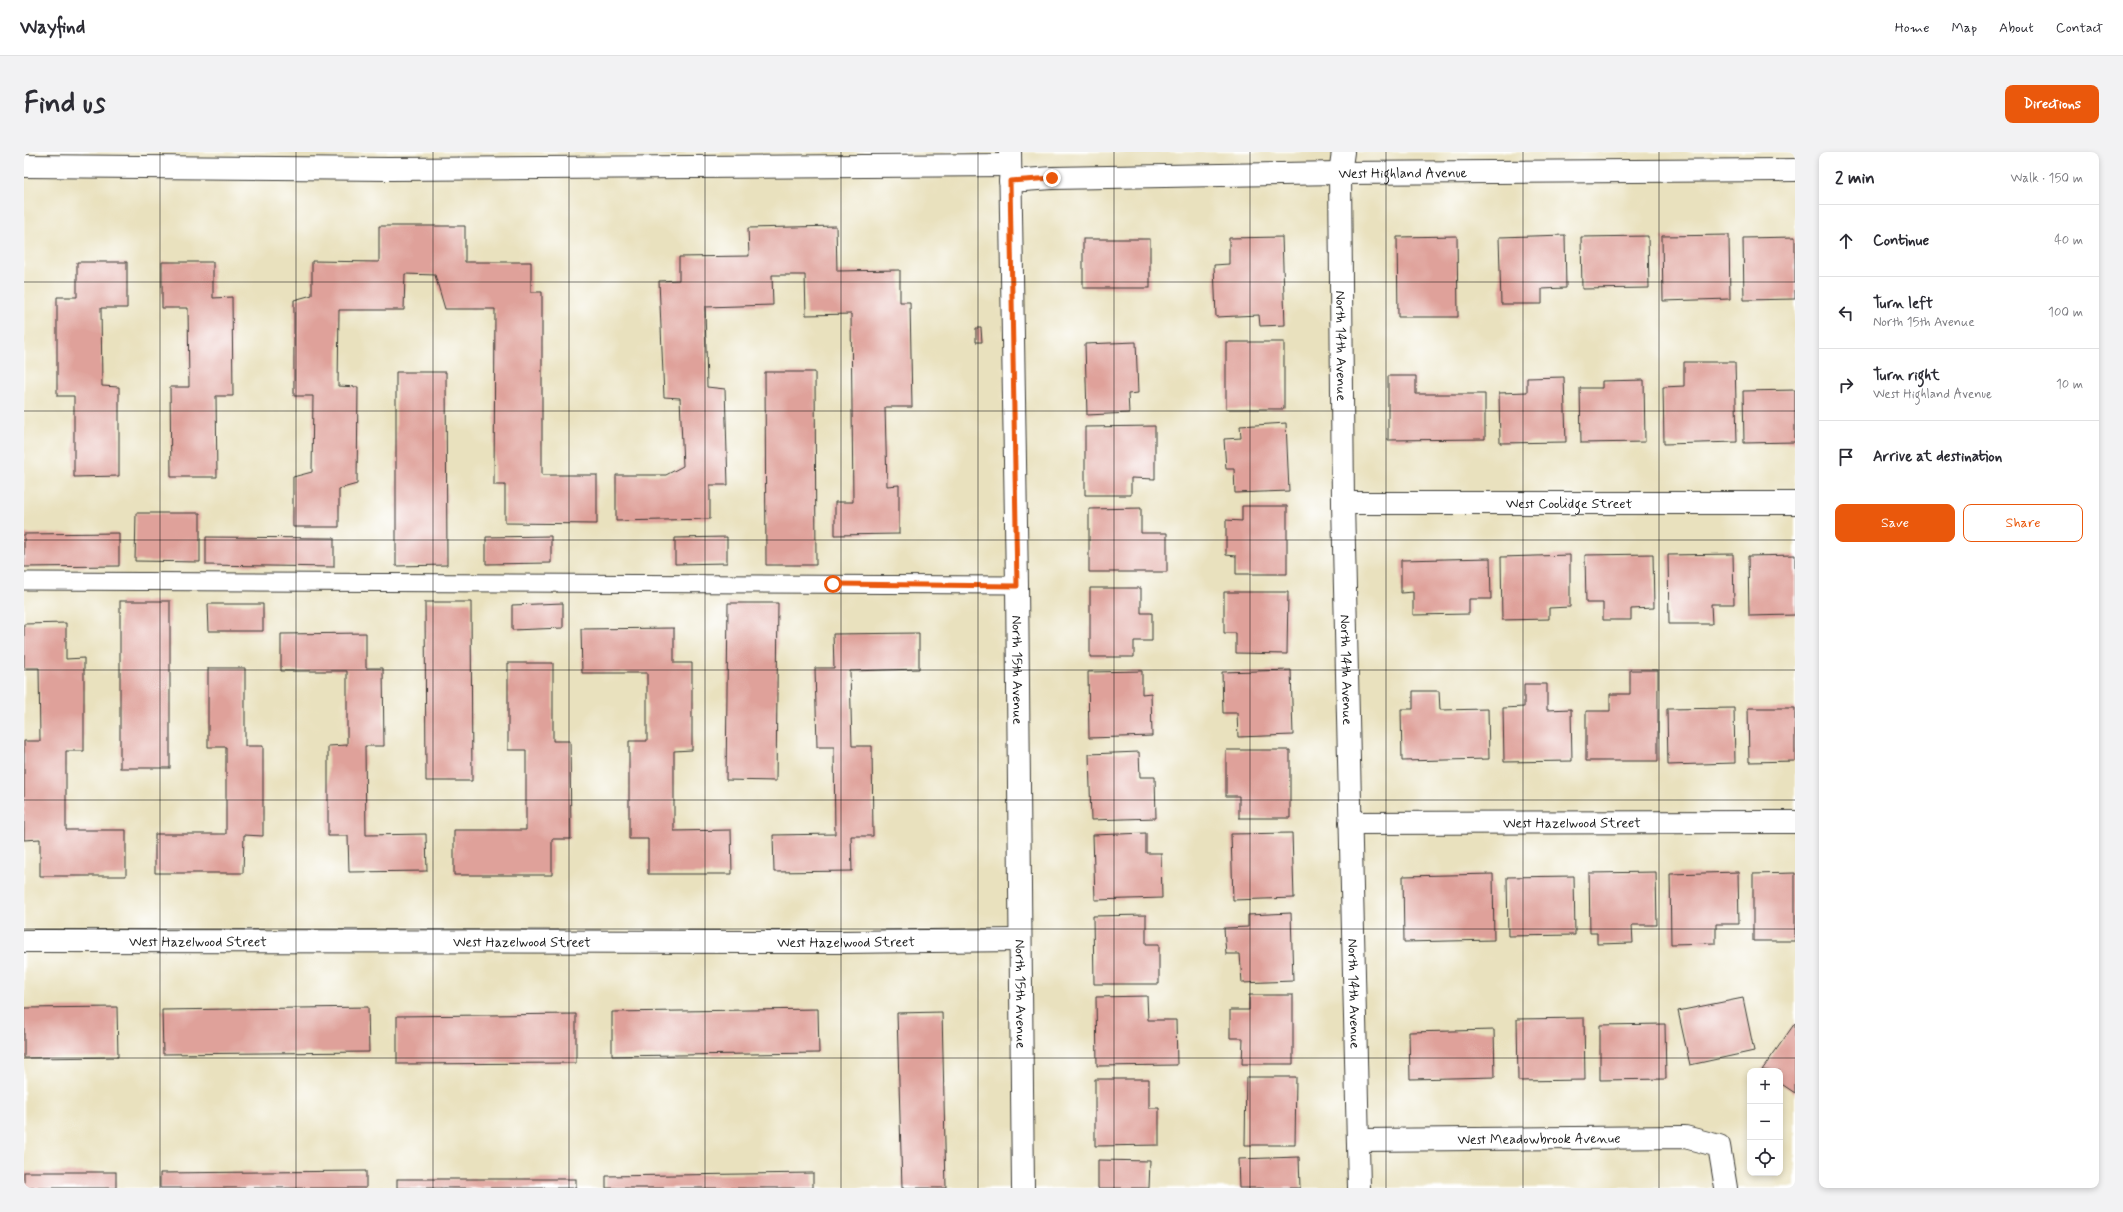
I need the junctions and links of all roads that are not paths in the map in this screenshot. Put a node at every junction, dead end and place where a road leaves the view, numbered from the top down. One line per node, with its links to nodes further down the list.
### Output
1 (1343, 152): 6 (street, North 14th Avenue)
2 (389, 160): 3 (street, West Highland Avenue); 4 (street, West Highland Avenue)
3 (24, 166)
4 (1010, 166): 6 (street, West Highland Avenue); 10 (street, North 15th Avenue)
5 (1795, 170): 6 (street, West Highland Avenue)
6 (1340, 173): 7 (street, North 14th Avenue)
7 (1342, 503): 8 (street, West Coolidge Street); 12 (street, North 14th Avenue)
8 (1795, 503)
9 (24, 581): 10 (lane)
10 (1017, 586): 13 (street, North 15th Avenue)
11 (1795, 822): 12 (street, West Hazelwood Street)
12 (1350, 823): 15 (street, North 14th Avenue)
13 (1020, 940): 14 (street, West Hazelwood Street); 16 (street, North 15th Avenue)
14 (24, 941)
15 (1359, 1140): 17 (street, North 14th Avenue); 18 (street, West Meadowbrook Avenue)
16 (1023, 1188)
17 (1359, 1188)
18 (1726, 1188)

